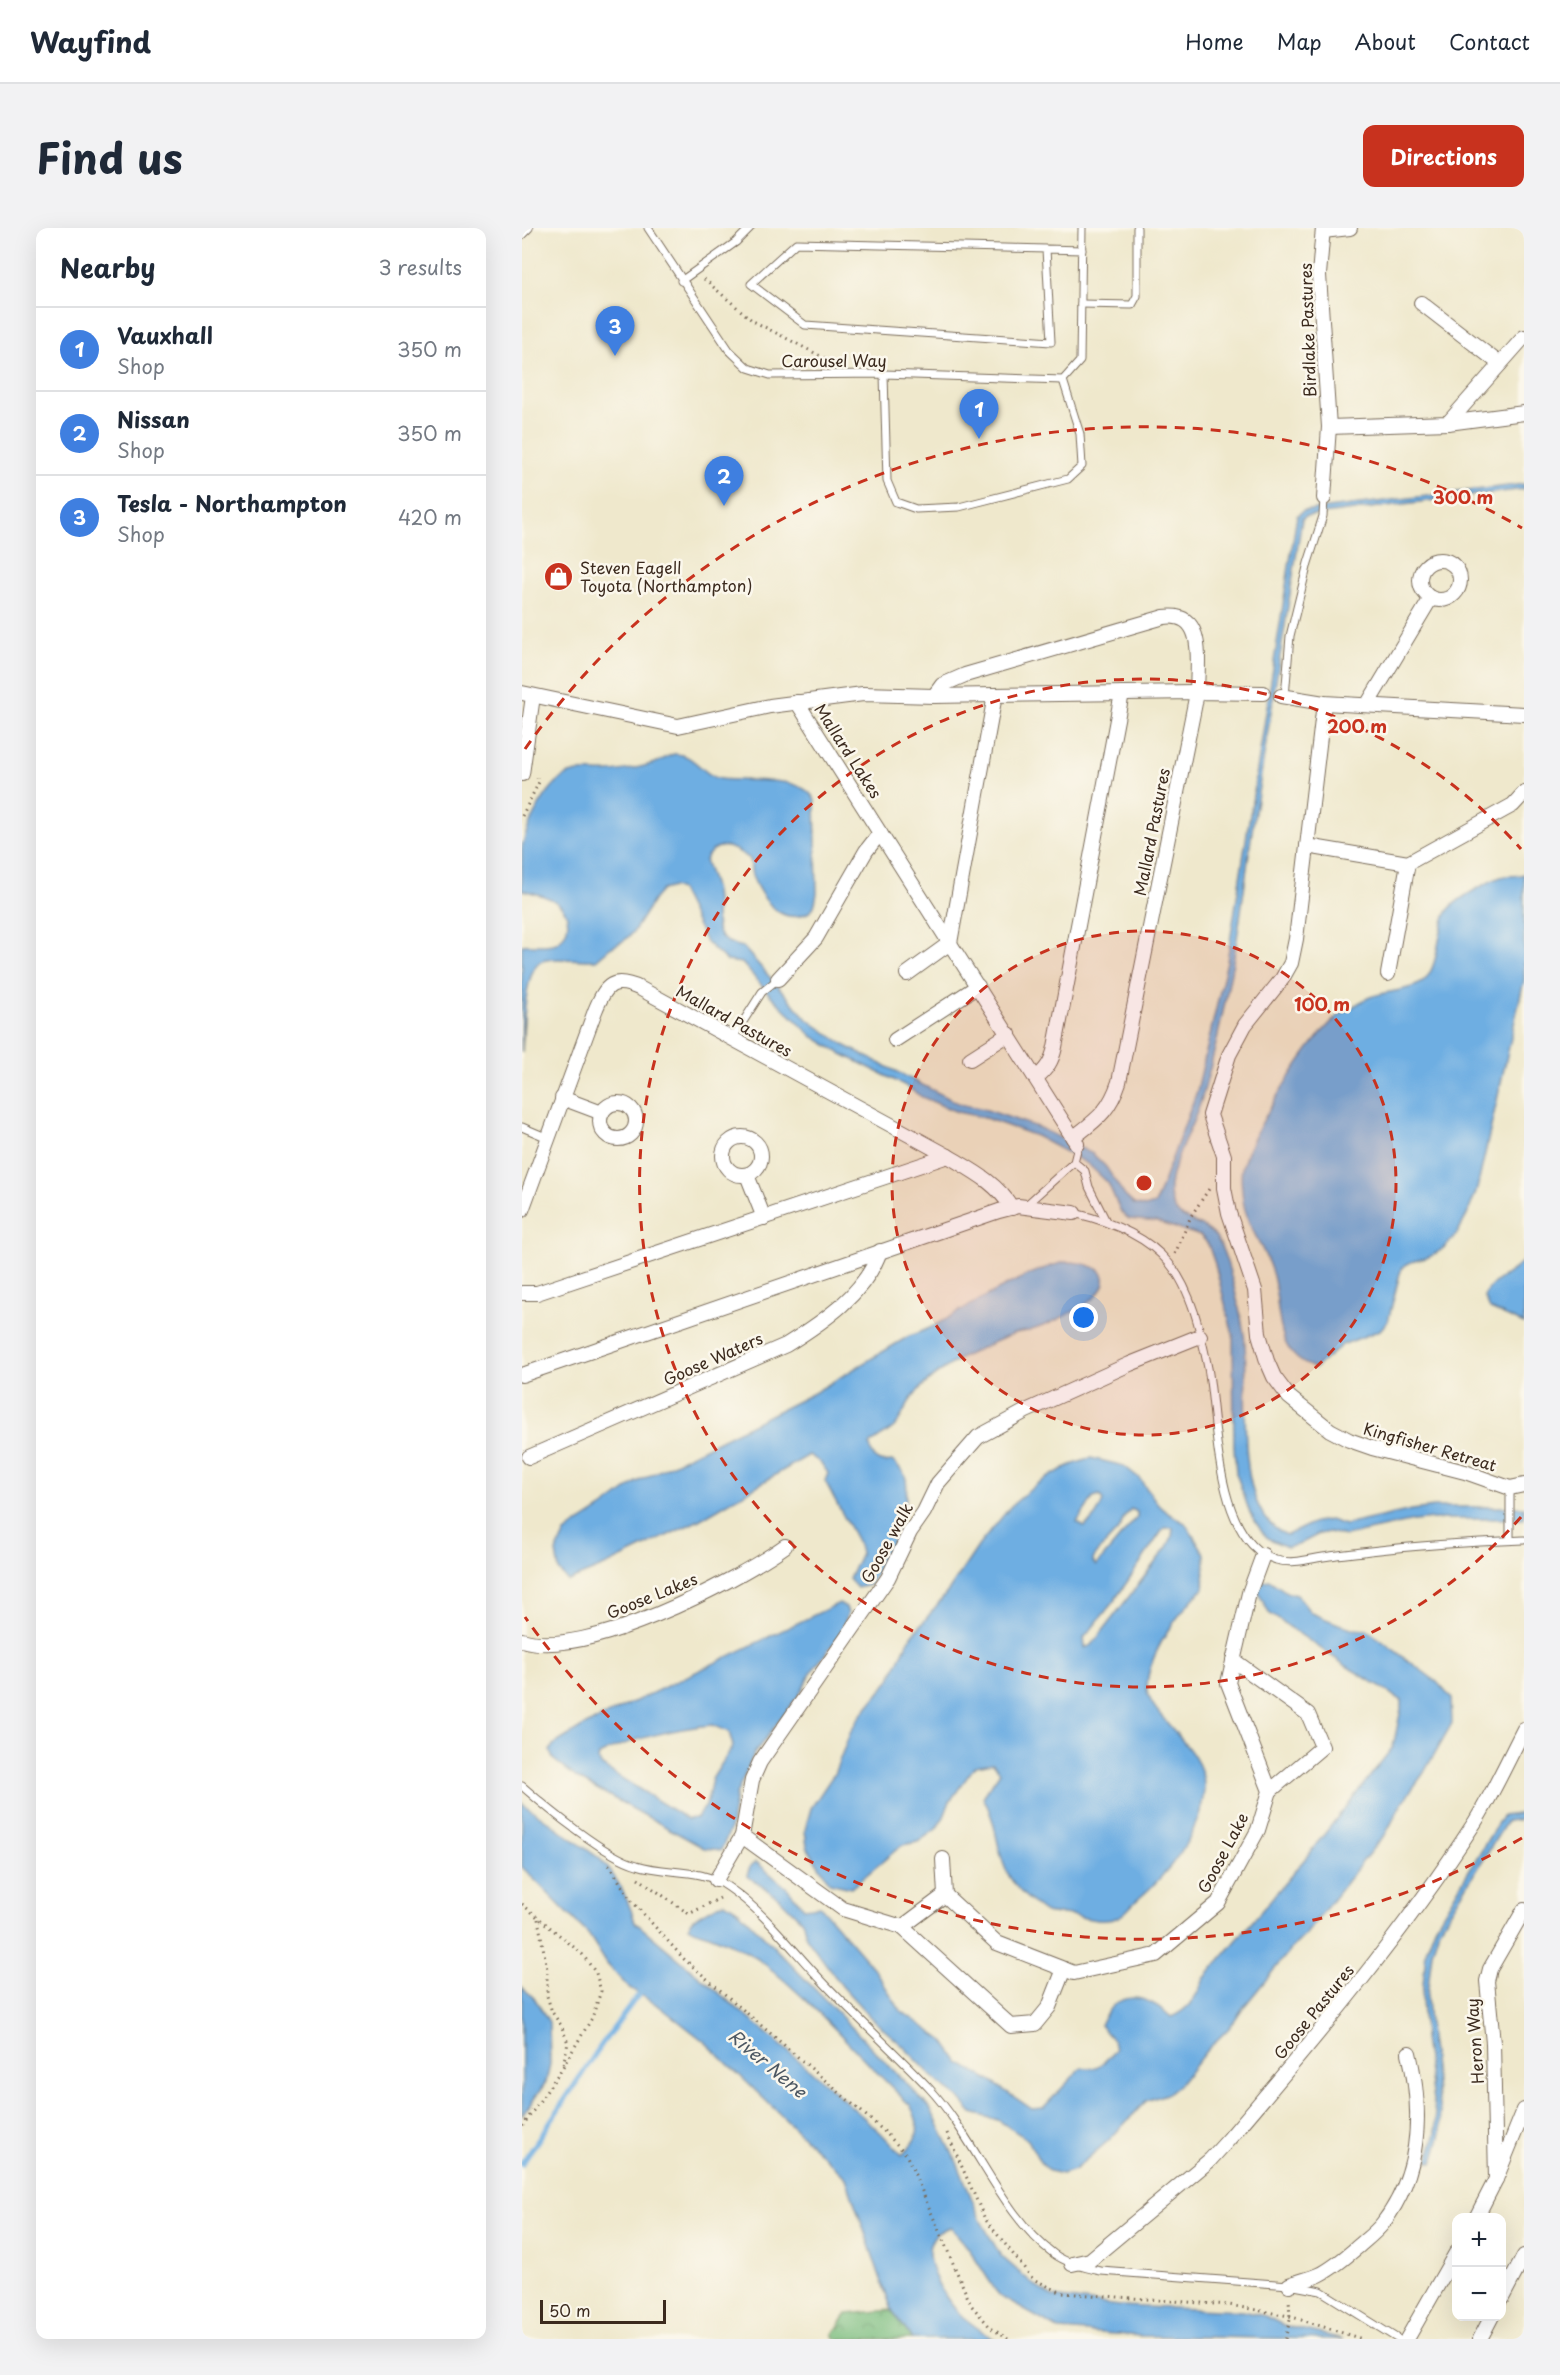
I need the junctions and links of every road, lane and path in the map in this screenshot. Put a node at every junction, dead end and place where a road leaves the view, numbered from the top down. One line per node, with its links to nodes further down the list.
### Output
1 (529, 228): 9 (lane)
2 (640, 228): 8 (lane, Carousel Way)
3 (750, 228): 12 (lane)
4 (1082, 228): 11 (lane)
5 (1137, 228): 15 (lane)
6 (1350, 228): 7 (street, Birdlake Pastures)
7 (1323, 230): 23 (street, Birdlake Pastures)
8 (649, 231): 13 (lane, Carousel Way)
9 (522, 235)
10 (1046, 249): 10 (lane); 11 (lane)
11 (1082, 250): 15 (lane)
12 (696, 271): 13 (lane); 18 (path)
13 (681, 281): 18 (lane, Carousel Way)
14 (1421, 303): 17 (street)
15 (1081, 304): 20 (lane)
16 (1524, 337): 17 (street)
17 (1500, 364): 22 (street)
18 (857, 374): 19 (lane, Carousel Way)
19 (884, 374): 20 (lane, Carousel Way); 20 (lane)
20 (1063, 380)
21 (1524, 413): 22 (street)
22 (1448, 423): 23 (street)
23 (1329, 426): 24 (street, Birdlake Pastures)
24 (1324, 498): 32 (lane)
25 (1431, 598): 35 (street)
26 (1122, 693): 27 (street); 30 (street); 52 (street)
27 (1197, 693): 28 (street); 31 (street, Mallard Pastures); 57 (street, Mallard Pastures)
28 (1263, 693): 32 (lane)
29 (527, 694): 33 (street, Mallard Lakes); 37 (street)
30 (995, 695): 31 (street); 43 (street)
31 (934, 696): 33 (street)
32 (1283, 696): 34 (street)
33 (797, 702): 40 (street, Mallard Lakes)
34 (1324, 702): 35 (street); 41 (street, Kingfisher Retreat)
35 (1366, 705): 36 (street)
36 (1524, 714)
37 (523, 770): 39 (path)
38 (1524, 793): 42 (street)
39 (522, 816)
40 (880, 833): 43 (street); 46 (street)
41 (1307, 846): 42 (street); 59 (street, Kingfisher Retreat)
42 (1408, 863): 45 (street)
43 (950, 943): 44 (street); 47 (street)
44 (907, 974)
45 (1388, 974)
46 (778, 979): 49 (lane)
47 (978, 987): 48 (street); 50 (street)
48 (1009, 1034): 51 (street); 52 (street)
49 (732, 1039): 53 (street, Mallard Pastures); 58 (street, Mallard Pastures)
50 (895, 1040)
51 (970, 1059)
52 (1036, 1078): 57 (street)
53 (562, 1098): 54 (street); 56 (street, Mallard Pastures)
54 (602, 1113)
55 (522, 1127): 56 (lane)
56 (548, 1138): 62 (street, Mallard Pastures)
57 (1075, 1151): 61 (lane); 65 (lane)
58 (948, 1156): 61 (street, Mallard Pastures); 64 (street)
59 (1224, 1172): 67 (path); 72 (street, Kingfisher Retreat)
60 (747, 1174): 64 (street)
61 (1018, 1207): 63 (street); 66 (street)
62 (522, 1210)
63 (1074, 1213): 65 (lane)
64 (764, 1218): 68 (street)
65 (1106, 1221): 67 (lane)
66 (880, 1251): 70 (street); 71 (street, Goose Waters)
67 (1169, 1263): 69 (lane)
68 (522, 1293)
69 (1200, 1336): 76 (lane); 82 (street, Goose walk)
70 (522, 1375)
71 (529, 1457)
72 (1517, 1486): 73 (lane)
73 (1510, 1540): 74 (lane); 76 (lane)
74 (1524, 1540)
75 (785, 1546): 77 (street, Goose Lakes)
76 (1263, 1554): 78 (street)
77 (522, 1640)
78 (1233, 1660): 81 (street); 81 (street)
79 (1524, 1729): 100 (street, Goose Pastures)
80 (522, 1786): 85 (lane)
81 (1270, 1791): 91 (street, Goose Lake)
82 (742, 1836): 85 (street, Goose walk); 90 (street)
83 (943, 1859): 86 (street)
84 (606, 1861): 104 (path)
85 (716, 1880): 100 (lane)
86 (945, 1895): 90 (street); 91 (street, Goose Lake)
87 (522, 1904): 89 (path)
88 (1524, 1910): 96 (street, Heron Way)
89 (538, 1918): 93 (path); 93 (path)
90 (902, 1927): 91 (street)
91 (1064, 1969)
92 (1409, 2053): 101 (street)
93 (561, 2070): 95 (path)
94 (1524, 2110): 96 (street, Heron Way)
95 (522, 2127)
96 (1496, 2179): 97 (street, Heron Way)
97 (1478, 2213)
98 (1524, 2256): 102 (street)
99 (1452, 2260): 107 (street)
100 (1072, 2264): 101 (lane)
101 (1289, 2285): 105 (path); 106 (lane)
102 (1506, 2290)
103 (1489, 2321): 108 (street)
104 (1008, 2339)
105 (1285, 2339)
106 (1398, 2339)
107 (1407, 2339)
108 (1480, 2339)

